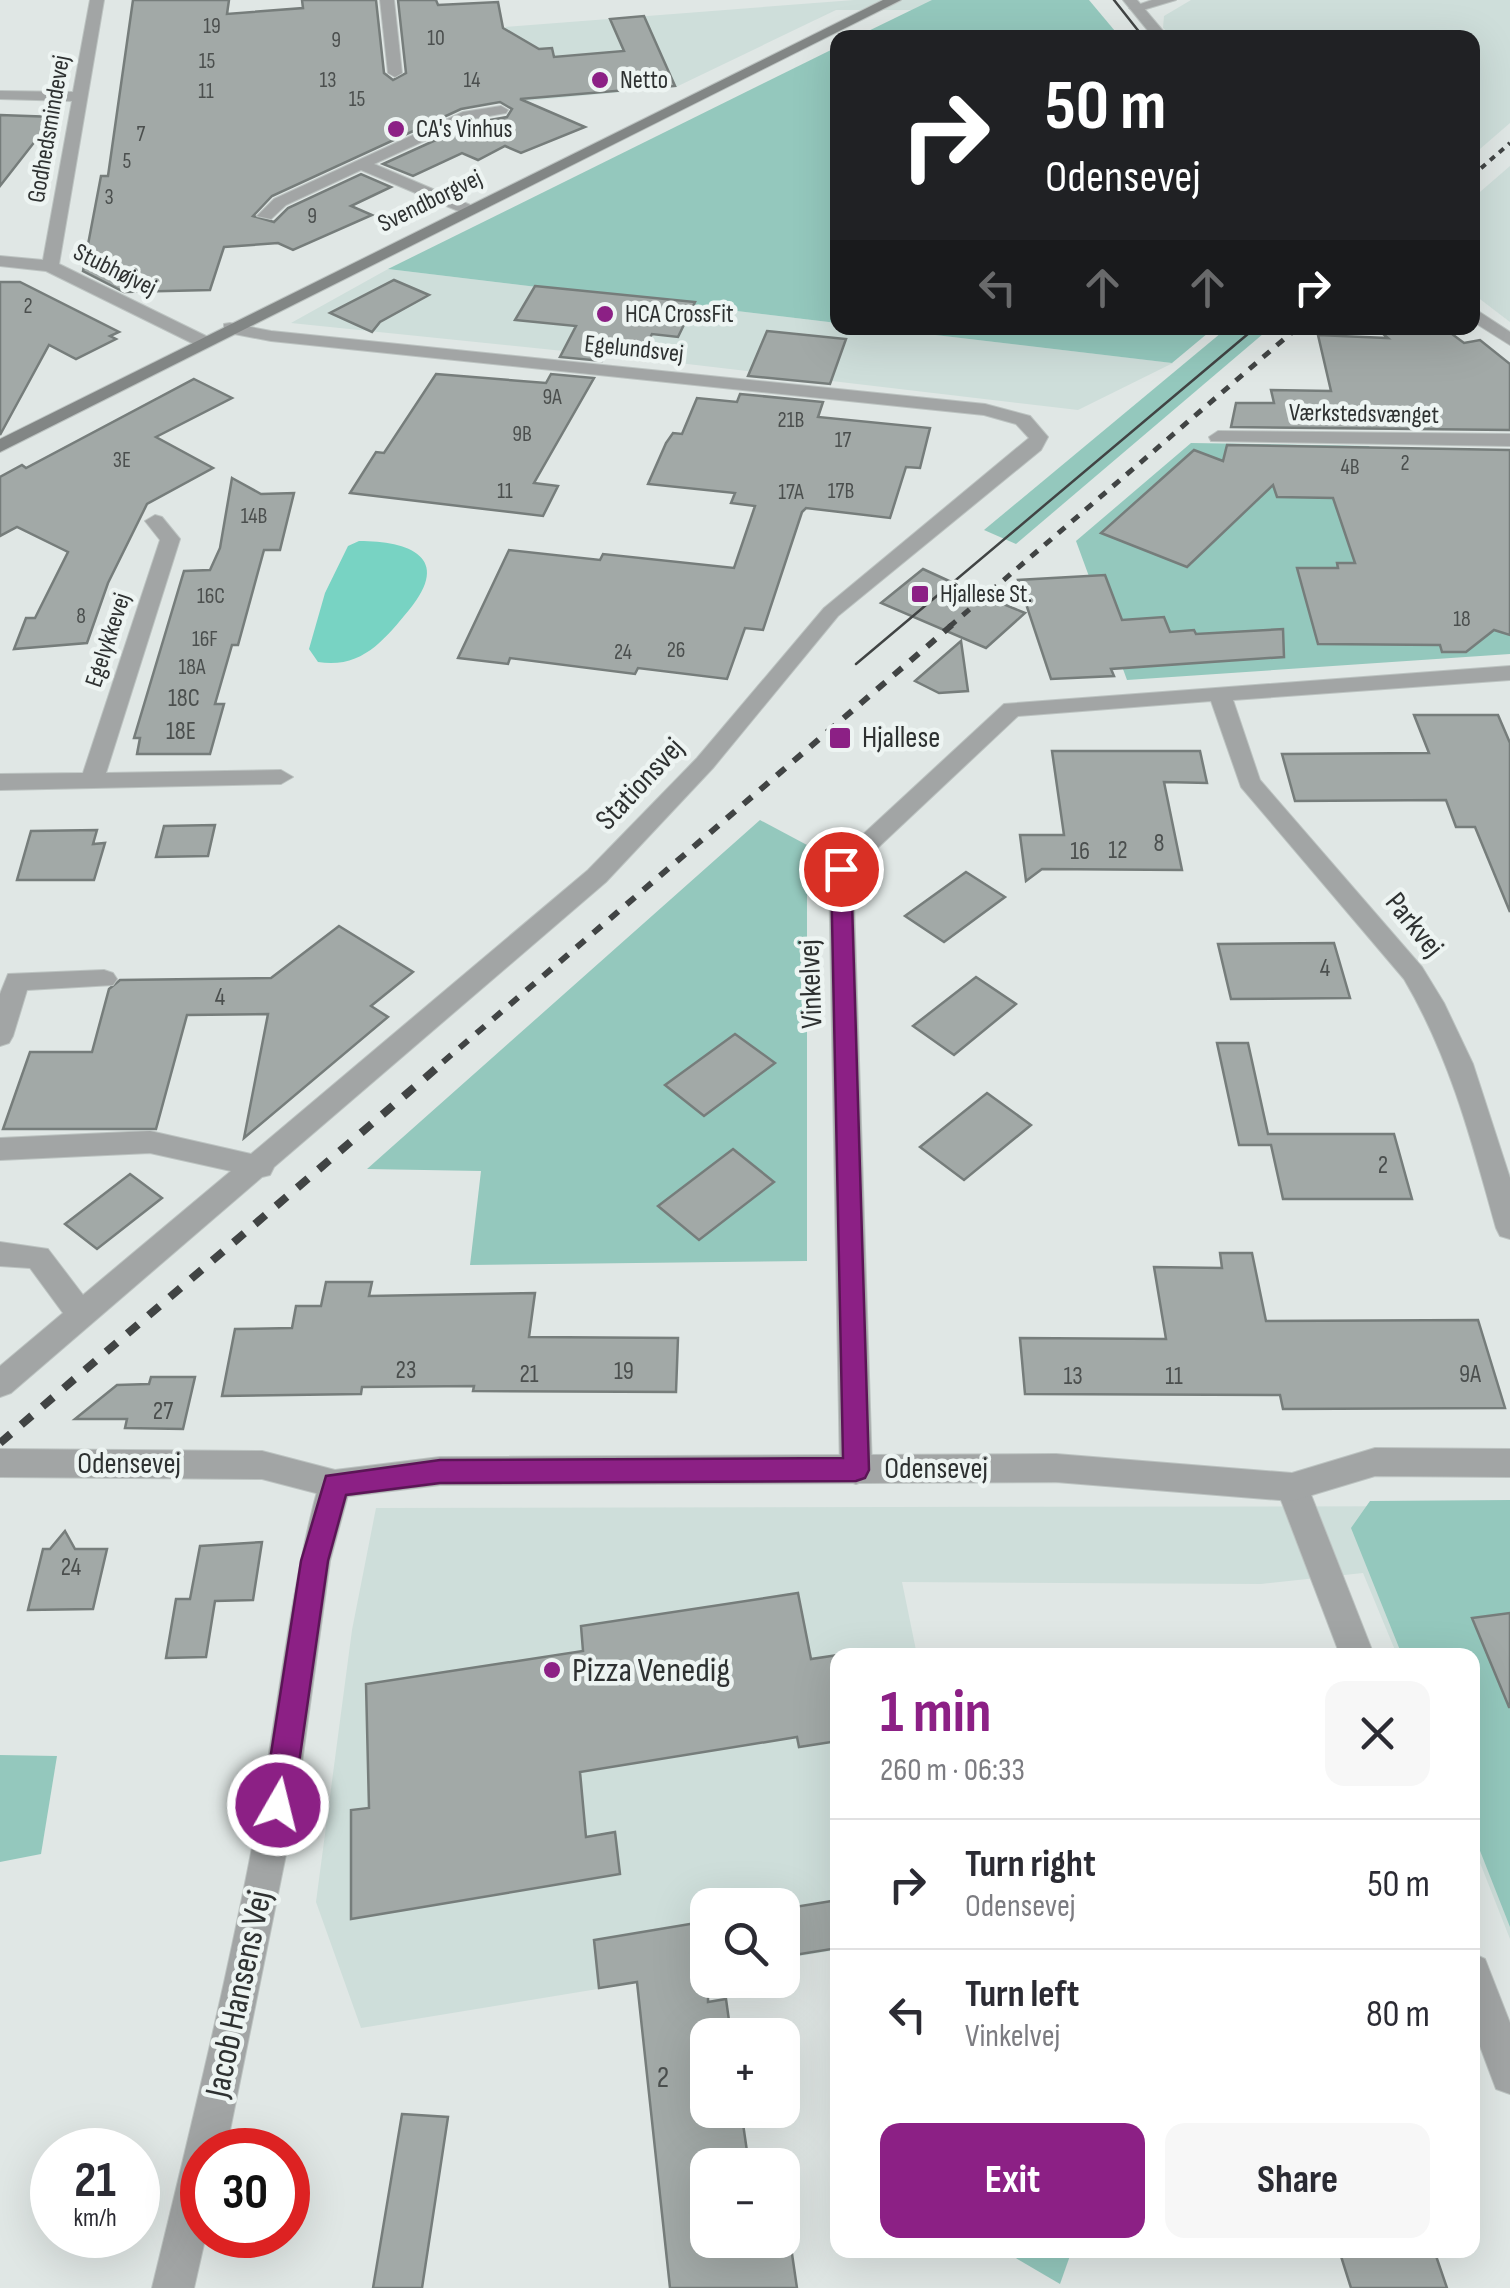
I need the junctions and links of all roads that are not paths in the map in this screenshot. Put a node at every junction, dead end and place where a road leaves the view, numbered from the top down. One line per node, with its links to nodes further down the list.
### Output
1 (97, 0): 11 (street, Godhedsmindevej)
2 (387, 0): 9 (street)
3 (1169, 0): 5 (street)
4 (889, 1): 7 (main road, Svendborgvej)
5 (1133, 4): 8 (street)
6 (830, 30): 14 (main road, Svendborgvej)
7 (831, 30)
8 (1155, 30)
9 (395, 73)
10 (0, 95): 11 (street)
11 (80, 97): 17 (street, Godhedsmindevej)
12 (501, 110): 13 (street)
13 (364, 166): 14 (street); 15 (street)
14 (470, 210): 19 (main road, Svendborgvej)
15 (264, 216)
16 (0, 261): 17 (street, Stubhøjvej)
17 (50, 266): 21 (street, Stubhøjvej)
18 (1480, 318): 20 (street)
19 (230, 328): 21 (main road, Svendborgvej); 22 (street, Egelundsvej)
20 (1510, 340)
21 (204, 342): 25 (main road, Svendborgvej)
22 (1032, 426): 35 (street, Stationsvej)
23 (1218, 437): 24 (street, Værkstedsvænget)
24 (1510, 440)
25 (0, 446)
26 (155, 521): 30 (street, Egelykkevej)
27 (1510, 673): 28 (street, Vinkelvej)
28 (1219, 692): 36 (street, Parkvej); 42 (street, Vinkelvej)
29 (281, 777): 30 (street)
30 (92, 781): 31 (street)
31 (0, 782)
32 (104, 978): 33 (street)
33 (0, 1036)
34 (0, 1149): 35 (street)
35 (260, 1167): 38 (street, Stationsvej)
36 (1510, 1228)
37 (0, 1254): 38 (street)
38 (82, 1316): 39 (street, Stationsvej)
39 (0, 1384)
40 (1510, 1462): 44 (street, Odensevej)
41 (0, 1464): 43 (street, Odensevej)
42 (856, 1470): 43 (street, Odensevej); 44 (street, Odensevej)
43 (335, 1484): 48 (street, Jacob Hansens Vej)
44 (1292, 1487): 45 (street)
45 (1354, 1648)
46 (1480, 1994): 47 (street)
47 (1510, 2075)
48 (211, 2128)
49 (180, 2258): 50 (street)
50 (173, 2288)

